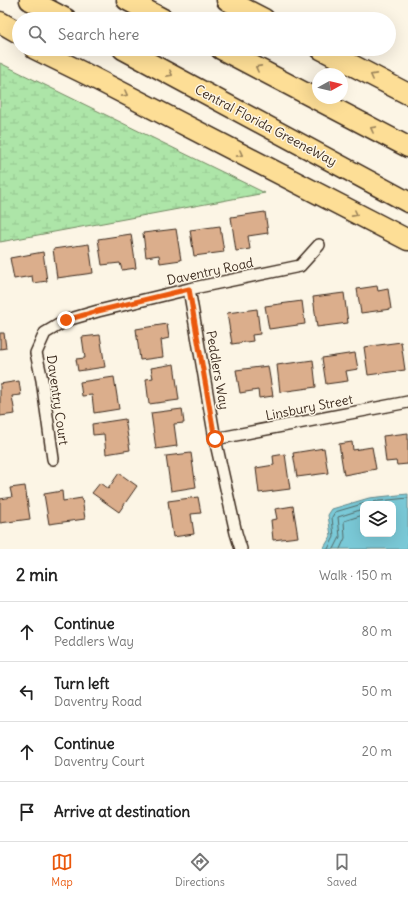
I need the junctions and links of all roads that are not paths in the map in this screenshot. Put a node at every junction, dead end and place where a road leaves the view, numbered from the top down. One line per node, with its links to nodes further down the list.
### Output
1 (30, 0): 4 (highway)
2 (127, 0): 5 (highway)
3 (227, 0): 6 (highway)
4 (53, 12)
5 (150, 12)
6 (250, 12)
7 (0, 22): 8 (highway)
8 (12, 29)
9 (0, 32): 10 (highway)
10 (12, 38)
11 (49, 56): 16 (highway)
12 (57, 56): 16 (highway)
13 (137, 56): 19 (highway, Central Florida GreeneWay, one-way to 19)
14 (234, 56): 18 (highway, one-way to 14)
15 (335, 56): 17 (highway, one-way to 15)
16 (90, 76): 20 (highway, one-way to 20)
17 (408, 94)
18 (408, 147)
19 (408, 202)
20 (408, 240)
21 (319, 245): 22 (street, Daventry Road)
22 (189, 289): 23 (street, Daventry Road); 25 (street, Peddlers Way)
23 (98, 311): 26 (street, Daventry Court)
24 (408, 402): 25 (street, Linsbury Street)
25 (215, 439): 27 (street, Peddlers Way)
26 (53, 459)
27 (241, 549)

